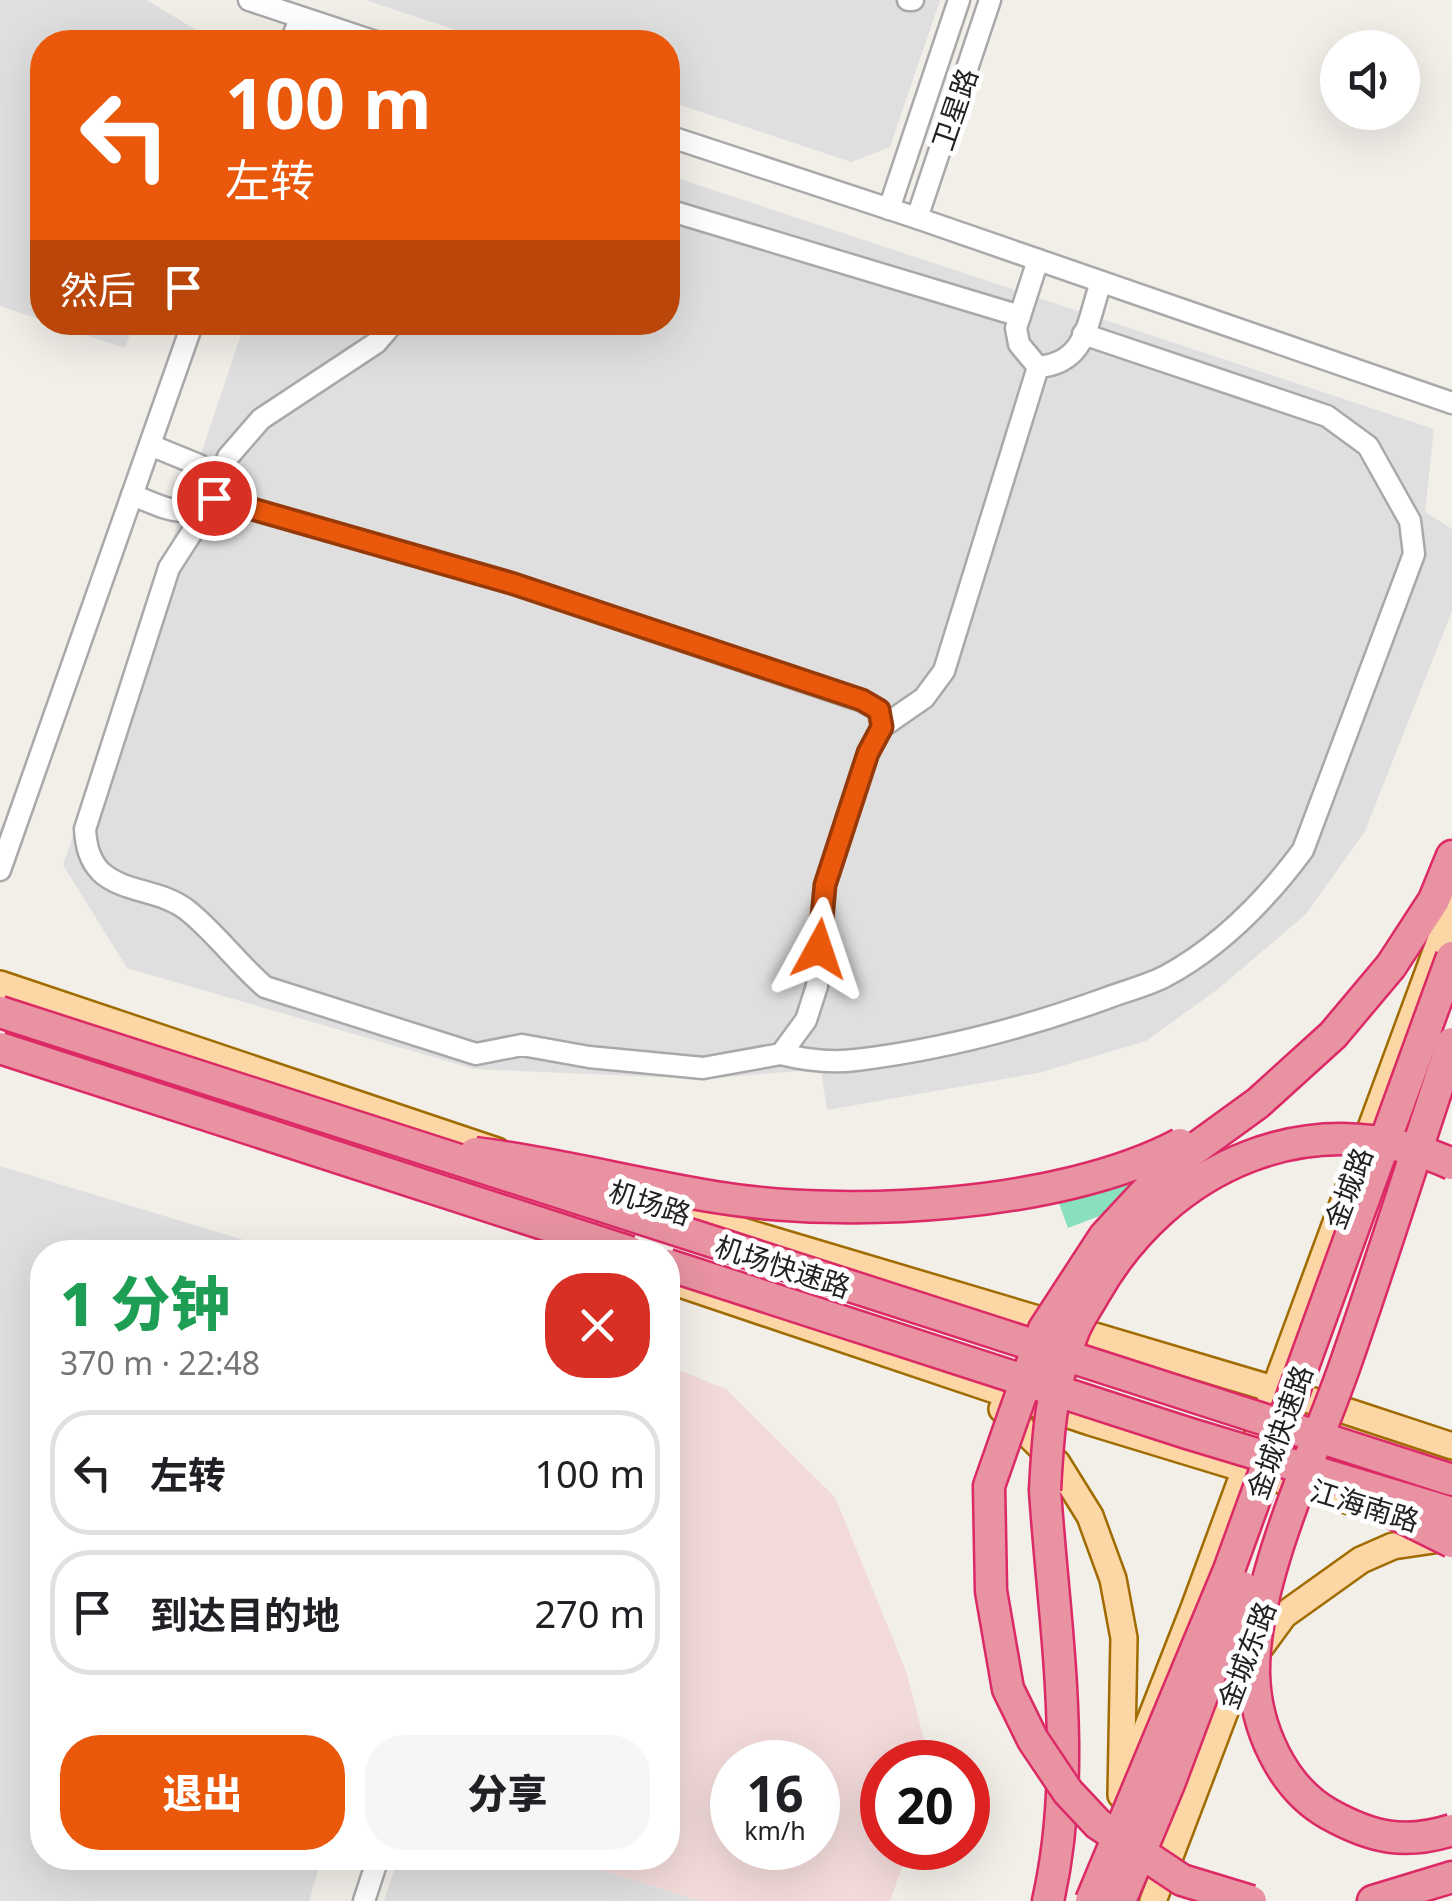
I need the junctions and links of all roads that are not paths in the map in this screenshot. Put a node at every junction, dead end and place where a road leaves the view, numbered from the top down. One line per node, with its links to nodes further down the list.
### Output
1 (249, 0): 4 (street)
2 (959, 0): 8 (street, 卫星路)
3 (990, 0): 10 (street, 卫星路)
4 (300, 18): 5 (street); 6 (street)
5 (296, 30)
6 (338, 30)
7 (680, 140): 8 (street)
8 (890, 209): 10 (street)
9 (680, 214): 13 (street)
10 (917, 218): 11 (street)
11 (1038, 260): 12 (street); 13 (street)
12 (1101, 282): 14 (street); 18 (street)
13 (1020, 316): 17 (street)
14 (1082, 334): 17 (street); 32 (street)
15 (188, 335): 19 (street)
16 (383, 335): 21 (street)
17 (1038, 366): 22 (street)
18 (1452, 403)
19 (150, 445): 20 (street); 21 (street)
20 (132, 495): 21 (street); 24 (street)
21 (214, 498): 22 (street); 32 (street)
22 (882, 727): 32 (street)
23 (1452, 856): 35 (highway, bridge)
24 (0, 870)
25 (1452, 908): 45 (main road, 金城路)
26 (1452, 957): 62 (highway, 金城快速路, bridge)
27 (0, 984): 38 (main road, 机场路)
28 (0, 1012): 36 (highway, 机场快速路, bridge)
29 (1452, 1031): 63 (highway, 金城快速路, bridge)
30 (1452, 1043): 56 (highway, bridge)
31 (0, 1048): 41 (highway, bridge)
32 (780, 1054)
33 (0, 1058): 39 (main road)
34 (1452, 1088): 46 (main road)
35 (1258, 1102): 36 (highway, bridge); 65 (highway, bridge)
36 (408, 1146): 50 (highway, 机场快速路, bridge)
37 (1452, 1164): 60 (highway, bridge)
38 (598, 1185): 40 (street); 45 (main road, 机场路)
39 (542, 1240)
40 (582, 1240)
41 (593, 1240)
42 (680, 1269): 47 (highway, 机场快速路, bridge)
43 (680, 1284): 44 (main road, 江海南路)
44 (966, 1382): 49 (main road, 江海南路); 55 (main road)
45 (1272, 1389): 46 (main road, 机场路); 49 (main road, 金城路)
46 (1340, 1409): 48 (main road); 51 (main road, 金城东路)
47 (1187, 1433): 52 (highway, 机场快速路, bridge); 53 (highway, bridge)
48 (1452, 1446)
49 (1244, 1468): 51 (main road, 江海南路); 55 (main road)
50 (1452, 1480)
51 (1309, 1488): 53 (main road, 江海南路); 54 (main road, 金城东路)
52 (1452, 1513)
53 (1452, 1537): 54 (main road)
54 (1236, 1680): 64 (main road, 金城东路)
55 (1121, 1795): 61 (main road)
56 (1452, 1830)
57 (374, 1870): 59 (street)
58 (1452, 1877): 66 (highway)
59 (364, 1901)
60 (1048, 1901)
61 (1080, 1901)
62 (1091, 1901)
63 (1120, 1901)
64 (1154, 1901)
65 (1251, 1901)
66 (1373, 1901)

